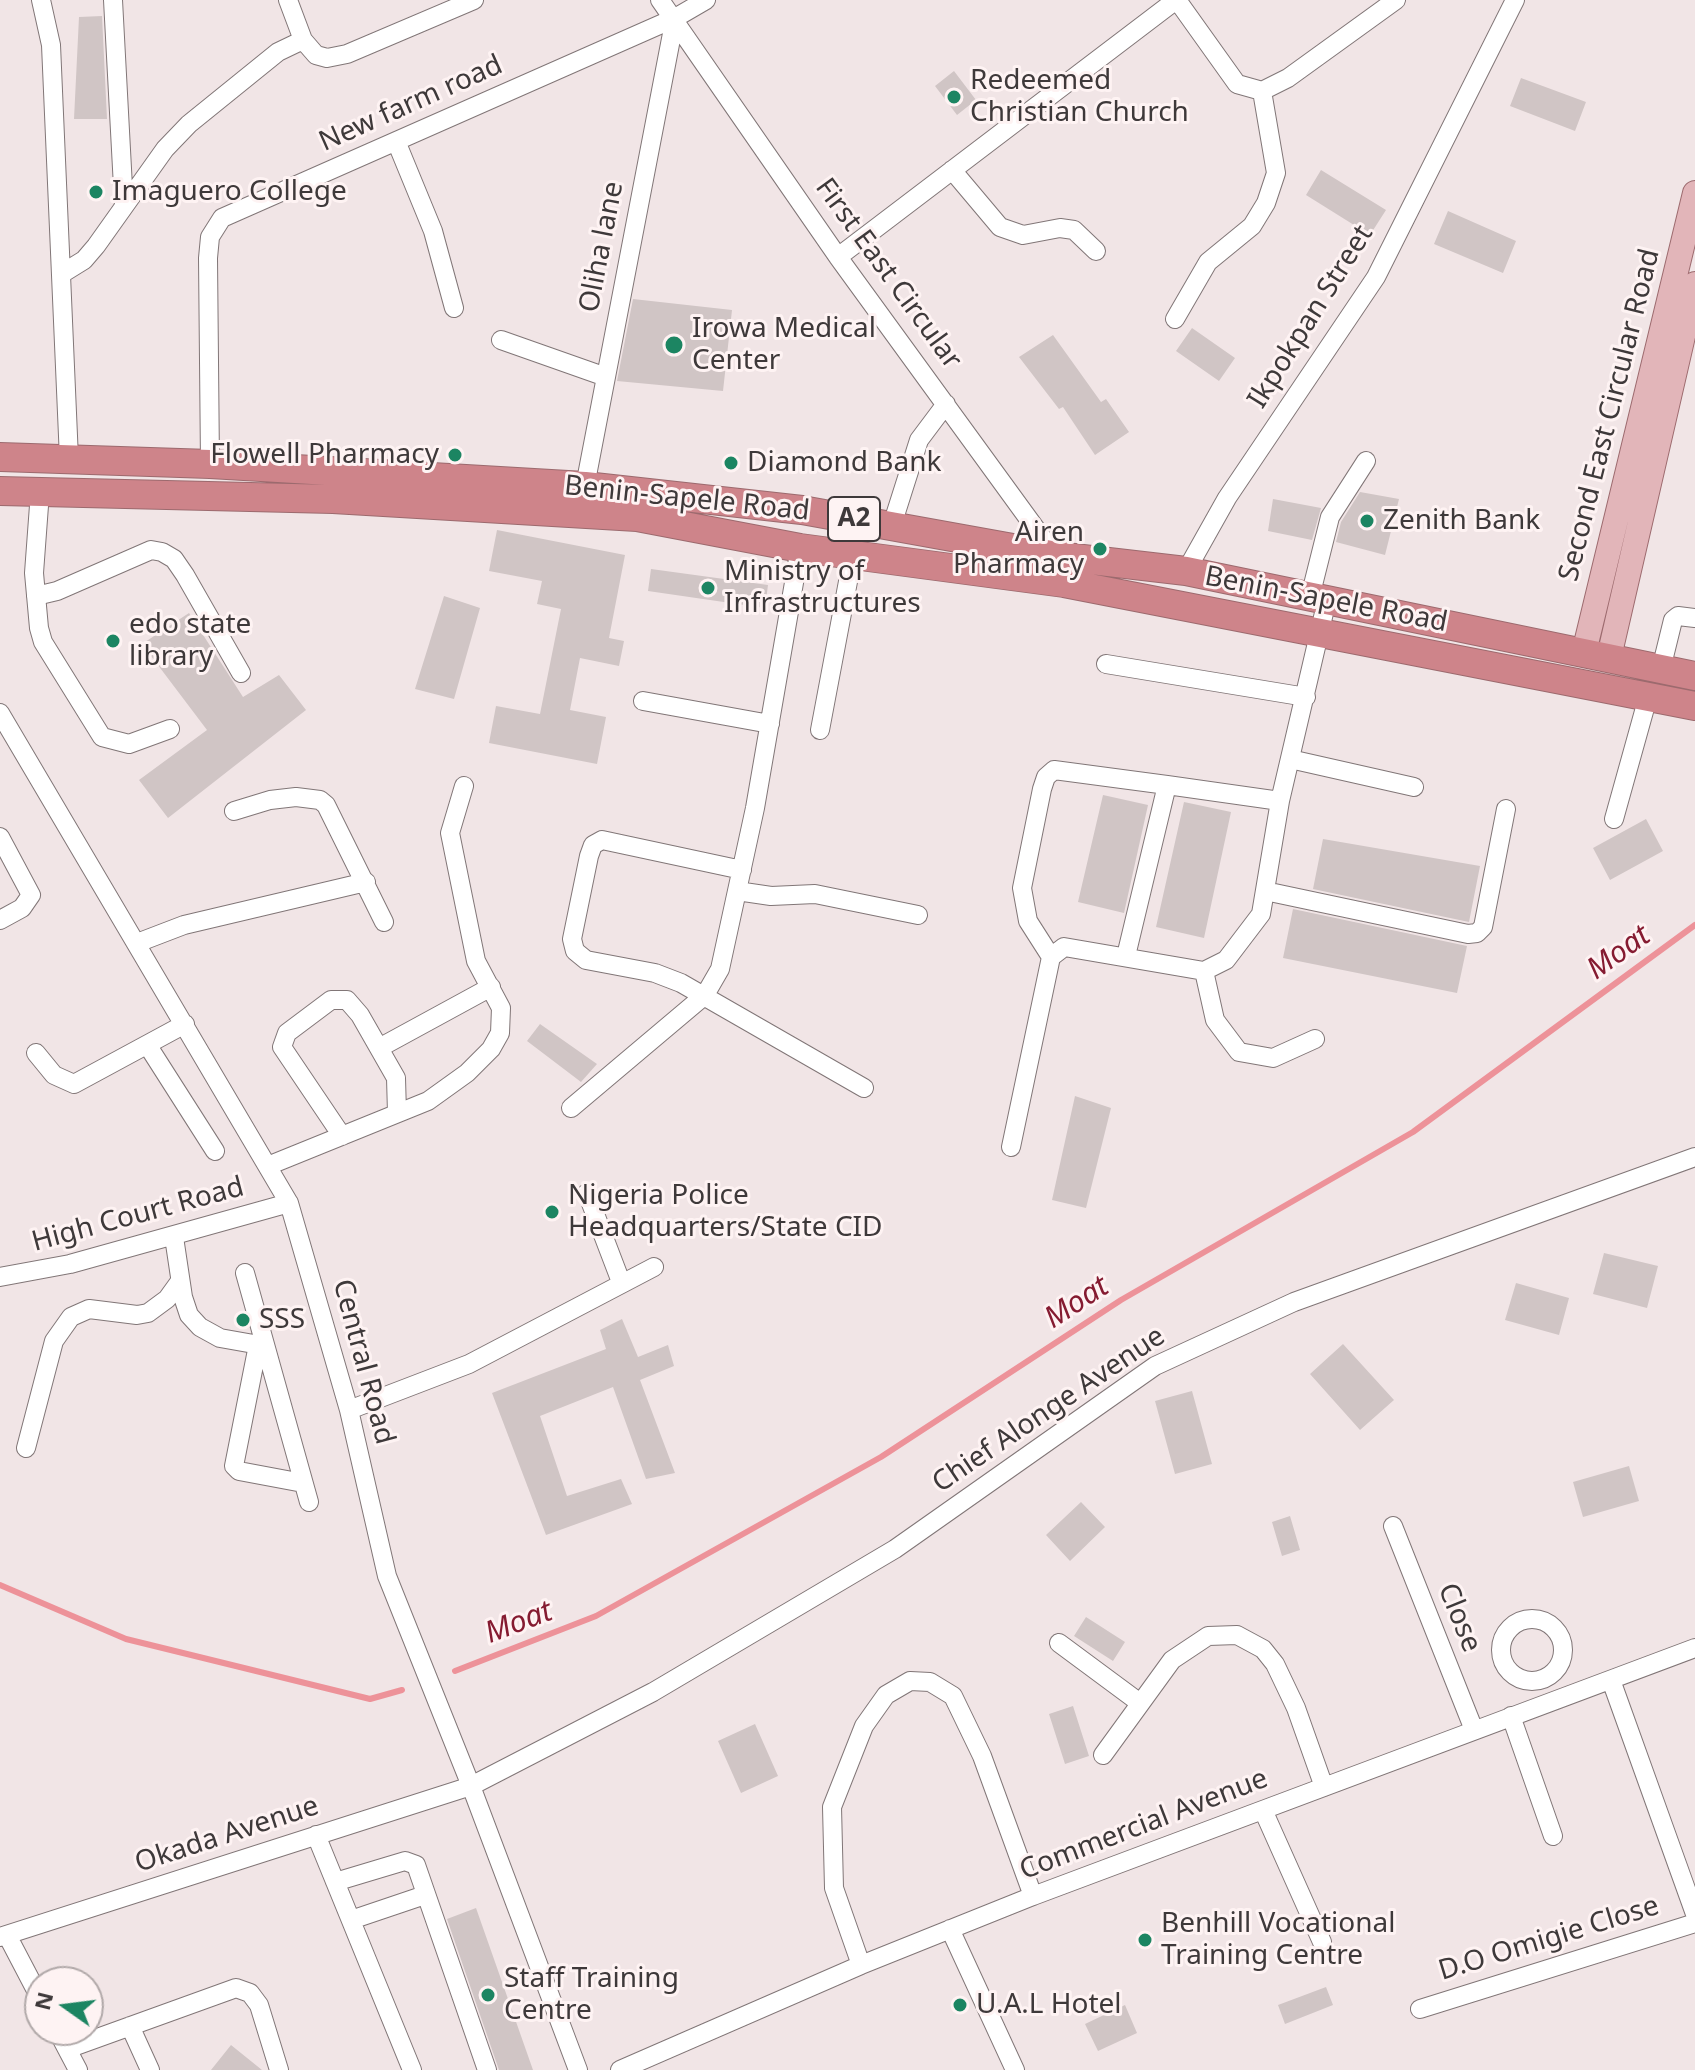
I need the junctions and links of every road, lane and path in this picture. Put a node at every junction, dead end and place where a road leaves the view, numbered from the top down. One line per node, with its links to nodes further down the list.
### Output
1 (41, 0): 19 (street)
2 (113, 0): 16 (street)
3 (288, 0): 11 (street)
4 (474, 0): 11 (street)
5 (660, 0): 10 (street, First East Circular)
6 (706, 0): 10 (street, New farm road)
7 (1176, 0): 12 (street); 14 (street)
8 (1396, 0): 12 (street)
9 (1515, 0): 37 (street, Ikpokpan Street)
10 (675, 18): 13 (street, New farm road); 18 (street, First East Circular); 24 (street, Oliha lane)
11 (303, 40): 16 (street)
12 (1262, 91): 22 (street)
13 (396, 141): 21 (street); 29 (street, New farm road)
14 (952, 170): 17 (street); 18 (street)
15 (1695, 193): 42 (main road, Second East Circular Road)
16 (124, 206): 19 (street)
17 (1096, 251)
18 (838, 257): 25 (street, First East Circular)
19 (63, 273): 27 (street)
20 (1695, 284): 42 (main road, Second East Circular Road)
21 (454, 308)
22 (1175, 319)
23 (501, 340): 24 (street)
24 (606, 377): 30 (street, Oliha lane)
25 (946, 404): 33 (street); 36 (street, First East Circular)
26 (0, 457): 27 (highway, Benin-Sapele Road / A2)
27 (69, 459): 29 (highway, Benin-Sapele Road / A2)
28 (1366, 461): 39 (street)
29 (210, 464): 30 (highway, Benin-Sapele Road / A2)
30 (585, 486): 33 (highway, Benin-Sapele Road / A2)
31 (0, 491): 32 (highway, Benin-Sapele Road / A2)
32 (40, 492): 34 (highway, Benin-Sapele Road / A2); 38 (street)
33 (892, 525): 36 (highway, Benin-Sapele Road / A2)
34 (800, 548): 35 (highway, Benin-Sapele Road / A2); 52 (street)
35 (853, 555): 36 (highway, Benin-Sapele Road / A2); 54 (street)
36 (1060, 569): 37 (highway, Benin-Sapele Road / A2); 41 (highway, Benin-Sapele Road / A2)
37 (1186, 571): 39 (highway, Benin-Sapele Road / A2)
38 (36, 596): 45 (street); 53 (street)
39 (1319, 598): 41 (street); 42 (highway, Benin-Sapele Road / A2)
40 (1695, 618): 44 (street)
41 (1322, 635): 47 (street); 48 (highway, Benin-Sapele Road / A2)
42 (1596, 654): 44 (highway, Benin-Sapele Road / A2)
43 (1106, 664): 47 (street)
44 (1661, 669): 46 (highway, Benin-Sapele Road / A2)
45 (241, 673)
46 (1695, 676)
47 (1306, 697): 55 (street)
48 (1648, 697): 50 (highway, Benin-Sapele Road / A2); 62 (street)
49 (643, 701): 52 (street)
50 (1695, 706)
51 (0, 713): 71 (street, Central Road)
52 (770, 724): 64 (street)
53 (170, 729)
54 (820, 730)
55 (1290, 759): 58 (street); 59 (street)
56 (1167, 785): 59 (street); 72 (street); 73 (street)
57 (464, 786): 75 (street)
58 (1414, 787)
59 (1280, 801): 67 (street)
60 (1506, 809): 67 (street)
61 (234, 811): 65 (street)
62 (1614, 819)
63 (0, 837): 69 (street)
64 (742, 870): 66 (street); 76 (street)
65 (366, 882): 70 (street); 71 (street)
66 (737, 891): 68 (street); 76 (street)
67 (1265, 891): 74 (street)
68 (918, 915)
69 (0, 920)
70 (384, 922)
71 (137, 943): 77 (street, Central Road)
72 (1126, 956): 73 (street); 74 (street)
73 (1051, 957): 86 (street)
74 (1204, 971): 78 (street)
75 (491, 987): 80 (street); 84 (street)
76 (705, 995): 82 (street); 83 (street)
77 (185, 1024): 79 (street); 89 (street, Central Road)
78 (1315, 1039)
79 (148, 1046): 81 (street); 87 (street)
80 (379, 1048): 84 (street); 85 (street)
81 (36, 1053)
82 (864, 1088)
83 (571, 1108)
84 (397, 1113): 85 (street)
85 (342, 1136): 89 (street)
86 (1011, 1147)
87 (215, 1151)
88 (1695, 1157): 113 (street, Chief Alonge Avenue)
89 (270, 1165): 91 (street, Central Road)
90 (587, 1193): 97 (street)
91 (289, 1203): 92 (street, High Court Road); 99 (street, Central Road)
92 (174, 1237): 95 (street, High Court Road); 96 (street)
93 (654, 1267): 97 (street)
94 (245, 1273): 98 (street)
95 (0, 1277)
96 (180, 1281): 98 (street); 100 (street)
97 (621, 1282): 99 (street)
98 (262, 1346): 101 (street); 101 (street)
99 (349, 1410): 113 (street, Central Road)
100 (26, 1448)
101 (303, 1483): 102 (street)
102 (309, 1502)
103 (1393, 1526): 111 (street, Close)
104 (1059, 1643): 109 (street)
105 (1695, 1648): 107 (street, Commercial Avenue)
106 (1554, 1673): 108 (street)
107 (1611, 1680): 108 (street, Commercial Avenue); 121 (street)
108 (1566, 1696): 110 (street, Commercial Avenue)
109 (1140, 1703): 112 (street); 114 (street)
110 (1511, 1716): 111 (street, Commercial Avenue); 117 (street)
111 (1474, 1730): 114 (street, Commercial Avenue)
112 (1103, 1755)
113 (471, 1786): 116 (street, Okada Avenue); 138 (street, Central Road)
114 (1324, 1787): 115 (street, Commercial Avenue)
115 (1263, 1810): 120 (street, Commercial Avenue); 126 (street)
116 (316, 1835): 118 (street); 125 (street, Okada Avenue)
117 (1553, 1836)
118 (335, 1882): 119 (street); 122 (street)
119 (425, 1895): 122 (street); 137 (street)
120 (1033, 1896): 124 (street, Commercial Avenue); 127 (street)
121 (1695, 1914)
122 (351, 1920): 136 (street)
123 (1695, 1923): 129 (street, D.O Omigie Close)
124 (950, 1929): 127 (street, Commercial Avenue); 140 (street)
125 (3, 1936): 128 (street)
126 (1322, 1942)
127 (861, 1965): 139 (street, Commercial Avenue)
128 (24, 1971)
129 (1420, 2009)
130 (130, 2026): 132 (street); 134 (street); 135 (street)
131 (65, 2046): 132 (street)
132 (67, 2049): 133 (street)
133 (78, 2070)
134 (150, 2070)
135 (279, 2070)
136 (412, 2070)
137 (487, 2070)
138 (578, 2070)
139 (620, 2070)
140 (1015, 2070)

